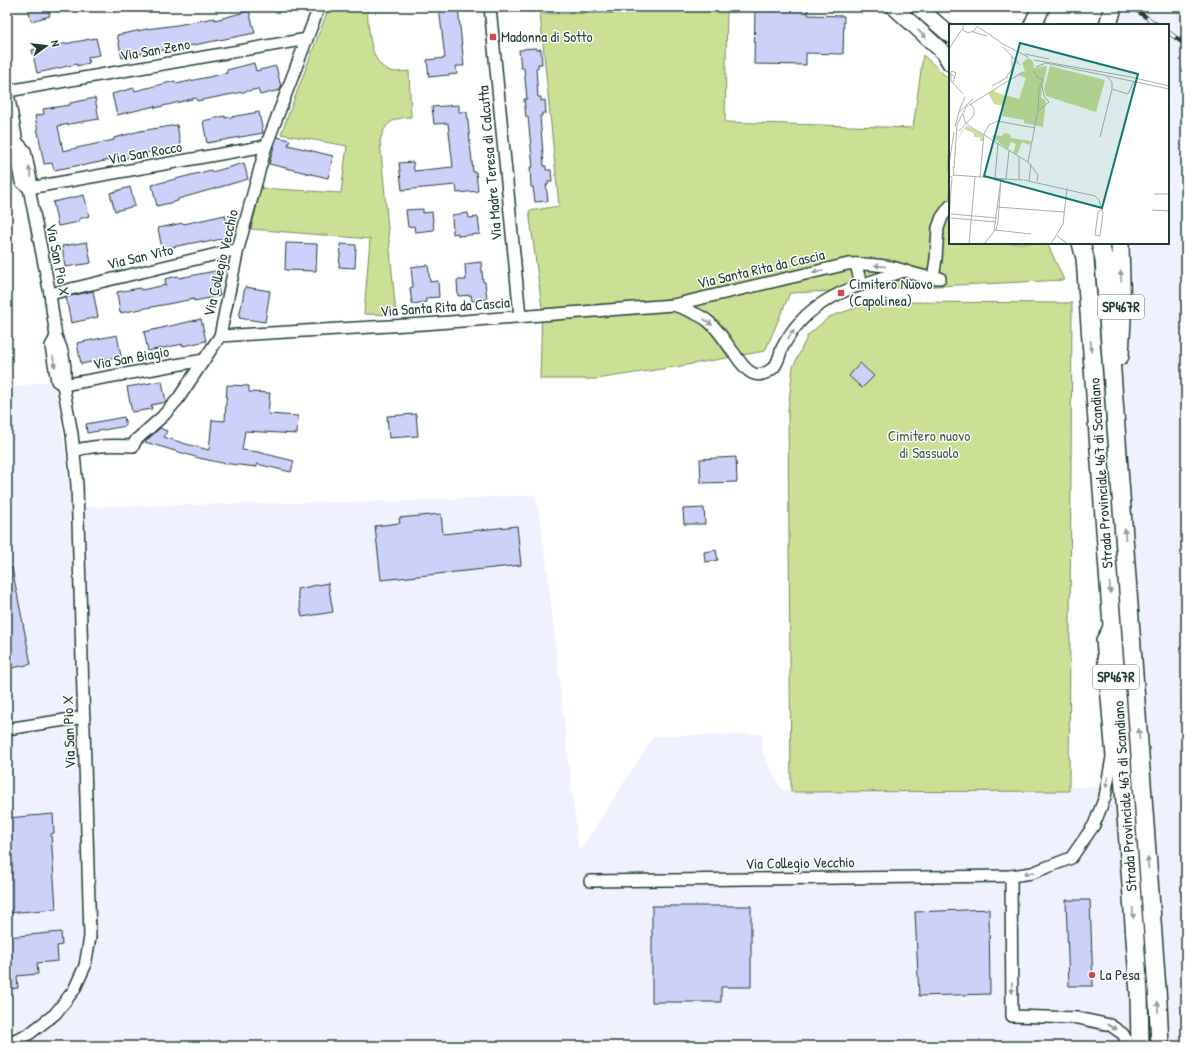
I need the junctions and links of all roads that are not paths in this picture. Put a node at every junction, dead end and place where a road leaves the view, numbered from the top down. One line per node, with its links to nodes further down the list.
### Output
1 (319, 7): 11 (street, Via Collegio Vecchio)
2 (490, 7): 28 (street, Via Madre Teresa di Calcutta)
3 (894, 7): 12 (main road, one-way to 12)
4 (918, 7): 10 (main road)
5 (1041, 7): 7 (main road)
6 (1113, 7): 8 (main road); 9 (main road)
7 (1033, 24)
8 (1108, 24)
9 (1114, 24)
10 (949, 34)
11 (307, 38): 13 (street, Via San Zeno); 15 (street, Via Collegio Vecchio)
12 (949, 61)
13 (7, 90): 14 (street, Via San Pio X)
14 (12, 141): 16 (street); 17 (street, Via San Pio X)
15 (266, 146): 17 (street, Via San Rocco); 22 (street, Via Collegio Vecchio)
16 (7, 155)
17 (29, 188): 26 (street, Via San Pio X)
18 (949, 207): 24 (street, Via Santa Rita da Cascia)
19 (1081, 244): 34 (main road, Strada Provinciale 467 di Scandiano / SP467R, one-way to 34)
20 (1100, 244): 31 (main road, Strada Provinciale 467 di Scandiano / SP467R)
21 (1120, 244): 31 (main road, SP467R, one-way to 21)
22 (238, 249): 26 (street, Via San Vito); 29 (street, Via Collegio Vecchio)
23 (856, 264): 24 (street, Via Santa Rita da Cascia, one-way to 23); 25 (street); 27 (street, Via Santa Rita da Cascia, one-way to 27)
24 (904, 271): 25 (street, Via Santa Rita da Cascia)
25 (861, 285): 27 (street, Via Santa Rita da Cascia, one-way to 25)
26 (50, 294): 32 (street, Via San Pio X)
27 (673, 305): 28 (street, Via Santa Rita da Cascia)
28 (520, 316): 29 (street, Via Santa Rita da Cascia)
29 (220, 336): 30 (street, Via Collegio Vecchio)
30 (204, 360): 32 (street, Via San Biagio); 33 (street, Via Collegio Vecchio)
31 (1112, 367): 42 (main road, Strada Provinciale 467 di Scandiano / SP467R, one-way to 31)
32 (64, 385): 33 (street, Via San Pio X)
33 (74, 451): 35 (street, Via San Pio X)
34 (1112, 621): 37 (street, Via Collegio Vecchio, one-way to 37); 41 (main road, Strada Provinciale 467 di Scandiano / SP467R, one-way to 41)
35 (84, 716): 36 (street); 39 (street, Via San Pio X)
36 (7, 729)
37 (1011, 876): 38 (street, Via Collegio Vecchio); 40 (street, one-way to 40)
38 (590, 881)
39 (7, 1043)
40 (1129, 1046)
41 (1140, 1046)
42 (1160, 1046)

